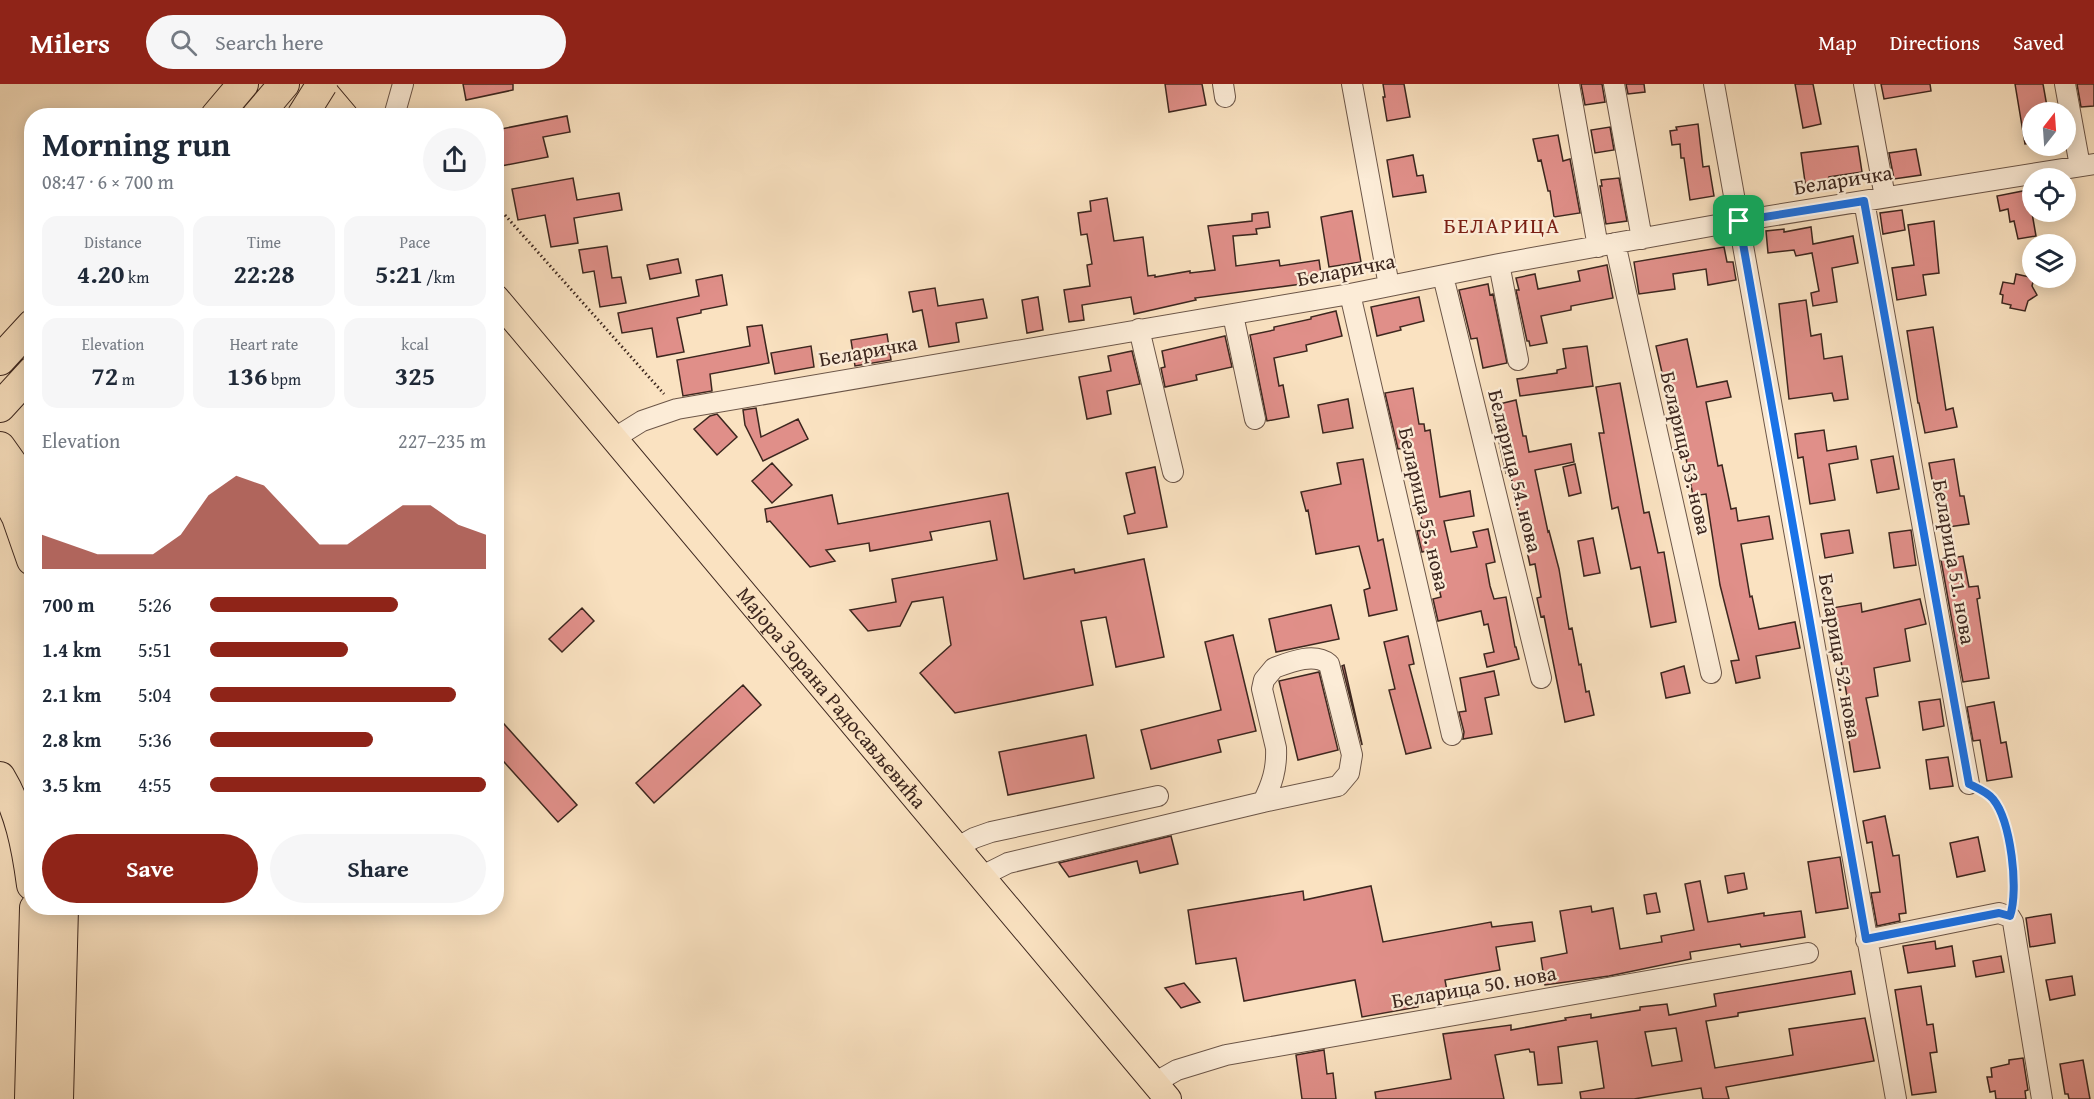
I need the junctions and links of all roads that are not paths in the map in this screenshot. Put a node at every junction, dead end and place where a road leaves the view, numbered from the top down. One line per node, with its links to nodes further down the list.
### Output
1 (243, 84): 12 (highway)
2 (284, 84): 13 (highway)
3 (318, 84): 15 (main road)
4 (322, 84): 14 (highway, bridge)
5 (403, 84): 16 (street)
6 (1352, 84): 25 (street)
7 (1569, 84): 22 (street, Беларица 53. нова)
8 (1614, 84): 21 (street)
9 (1714, 84): 20 (street, Беларица 52. нова)
10 (1864, 84): 18 (street)
11 (2065, 84): 17 (street)
12 (223, 108)
13 (264, 108)
14 (307, 108)
15 (338, 108)
16 (396, 108)
17 (2087, 165): 18 (street, Беларичка)
18 (1885, 197): 19 (street, Беларичка)
19 (1864, 201): 20 (street, Беларичка); 46 (street, Беларица 51. нова)
20 (1739, 221): 21 (street, Беларичка); 54 (street, Беларица 52. нова)
21 (1642, 239): 22 (street, Беларичка)
22 (1606, 245): 23 (street, Беларичка); 42 (street, Беларица 53. нова)
23 (1499, 264): 24 (street, Беларичка); 32 (street)
24 (1443, 276): 25 (street, Беларичка); 43 (street, Беларица 54. нова)
25 (1389, 286): 26 (street, Беларичка)
26 (1350, 294): 28 (street, Беларичка); 44 (street, Беларица 55. нова)
27 (504, 308): 36 (main road, Мајора Зорана Радосављевића)
28 (1233, 315): 29 (street, Беларичка); 35 (street)
29 (1139, 329): 36 (street, Беларичка); 38 (street)
30 (24, 334): 31 (highway)
31 (0, 360)
32 (1518, 360)
33 (24, 380): 34 (highway)
34 (0, 406)
35 (1255, 419)
36 (613, 439): 50 (main road, Мајора Зорана Радосављевића)
37 (0, 447): 39 (highway)
38 (1173, 472)
39 (24, 482)
40 (0, 485): 41 (highway)
41 (24, 537)
42 (1711, 673)
43 (1541, 678)
44 (1452, 735)
45 (0, 777): 49 (highway)
46 (1969, 784)
47 (1158, 795): 50 (street)
48 (1263, 802): 48 (street); 51 (street)
49 (24, 837)
50 (956, 848): 51 (main road, Мајора Зорана Радосављевића)
51 (980, 877): 56 (main road, Мајора Зорана Радосављевића)
52 (39, 915): 57 (highway)
53 (41, 915): 58 (highway)
54 (1866, 939): 59 (street, Беларица 52. нова); 60 (street)
55 (1808, 953): 56 (street, Беларица 50. нова)
56 (1161, 1091)
57 (30, 1099)
58 (58, 1099)
59 (1896, 1099)
60 (2042, 1099)

